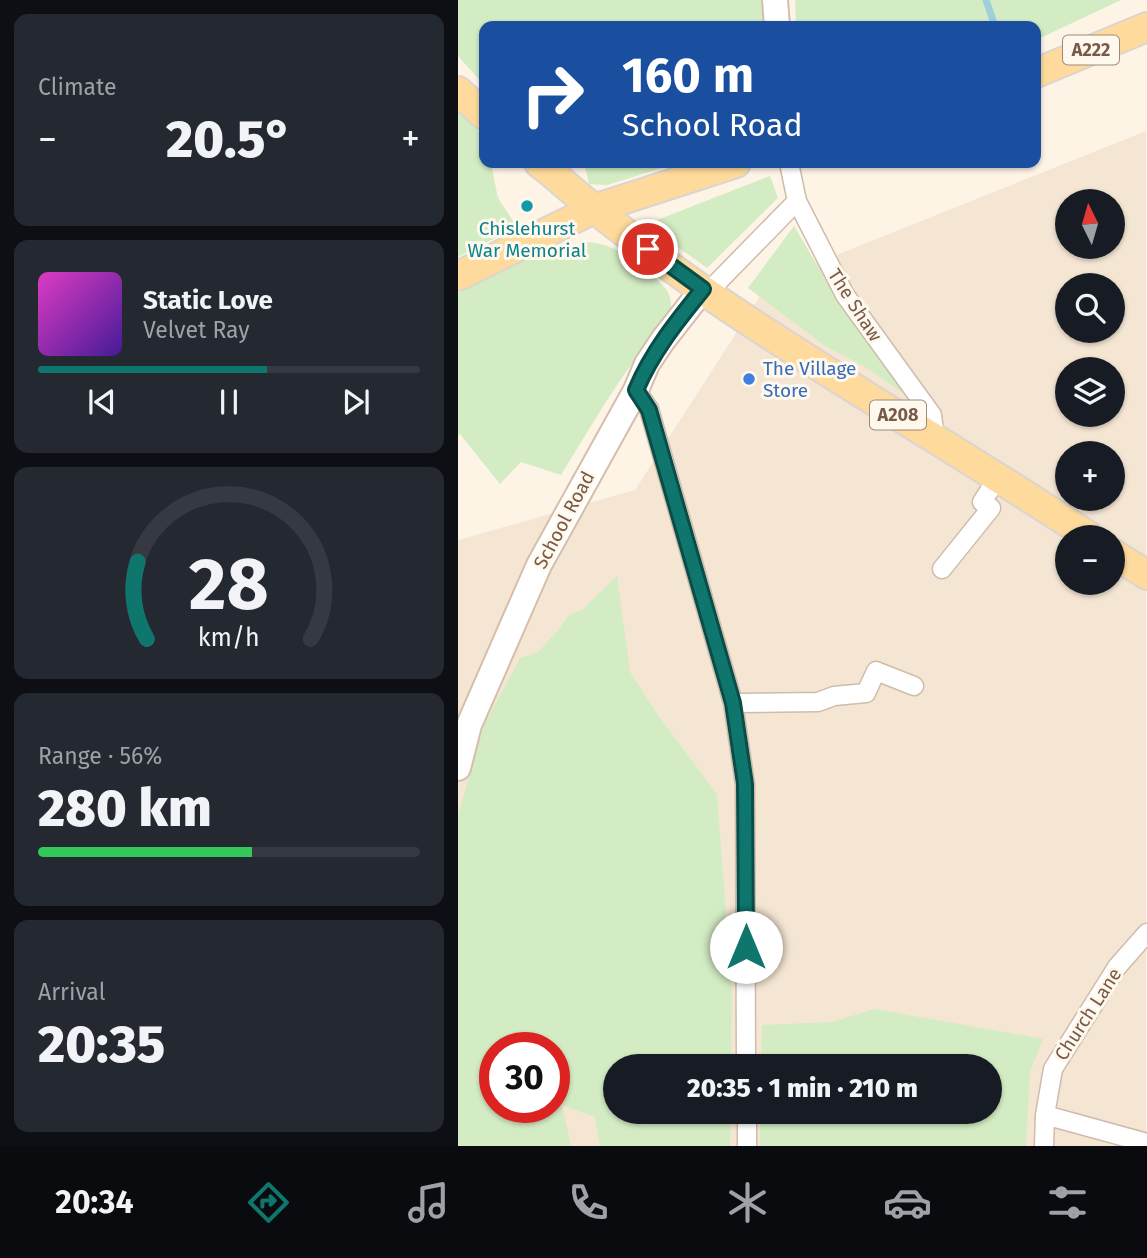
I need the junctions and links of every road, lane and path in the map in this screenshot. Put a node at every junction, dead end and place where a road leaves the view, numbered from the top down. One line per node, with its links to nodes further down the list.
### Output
1 (775, 0): 2 (street)
2 (777, 21)
3 (1146, 27): 4 (main road, A222)
4 (1041, 71)
5 (458, 91): 6 (main road)
6 (479, 110)
7 (546, 168): 11 (main road, A208)
8 (721, 168): 11 (main road)
9 (790, 168): 10 (street, The Shaw)
10 (797, 201): 13 (street); 15 (street, The Shaw)
11 (594, 209): 12 (main road); 13 (main road, A208)
12 (458, 276)
13 (705, 291): 14 (street, School Road); 15 (main road, A208)
14 (636, 390): 22 (street); 23 (street, School Road)
15 (935, 439): 16 (main road, A208)
16 (998, 477): 17 (main road, A208); 19 (street)
17 (1072, 525)
18 (1125, 561): 20 (main road)
19 (942, 569)
20 (1146, 575)
21 (914, 686): 22 (street)
22 (733, 703): 25 (street)
23 (458, 768)
24 (1146, 933): 26 (street, Church Lane)
25 (746, 1054)
26 (1045, 1115): 28 (street); 30 (street, Church Lane)
27 (747, 1124): 29 (street)
28 (1146, 1143)
29 (747, 1146)
30 (1044, 1146)

